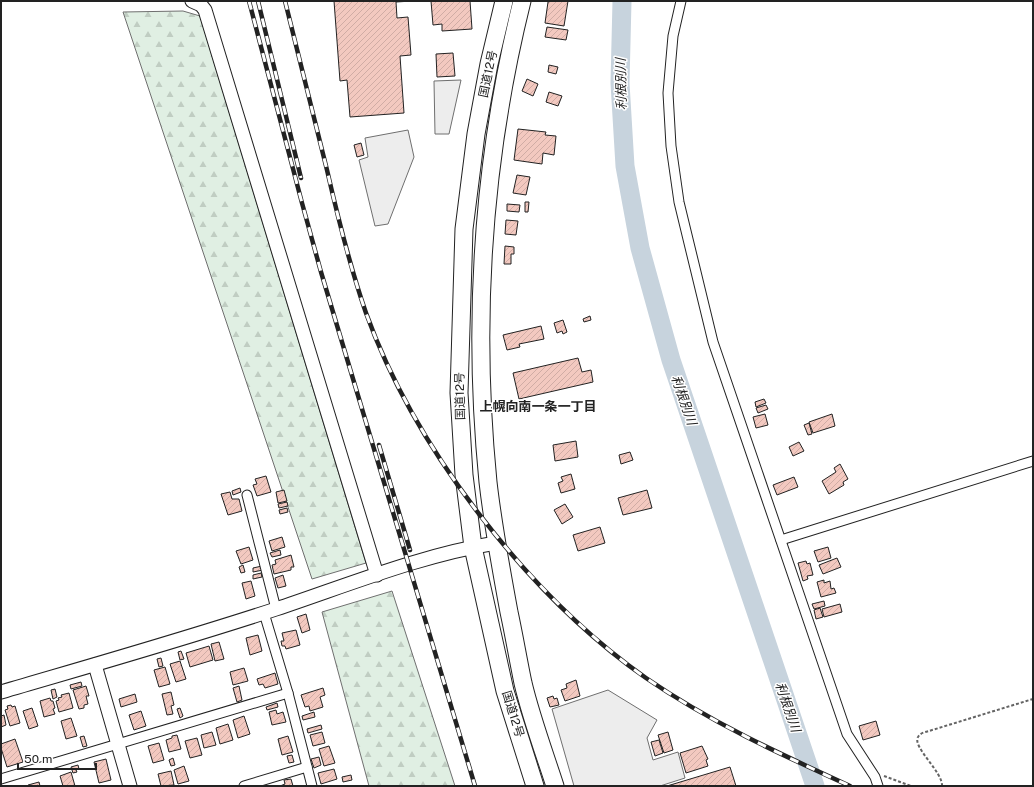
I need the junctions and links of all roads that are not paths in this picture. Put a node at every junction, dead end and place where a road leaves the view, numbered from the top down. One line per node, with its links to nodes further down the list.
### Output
1 (192, 1): 10 (street)
2 (504, 1): 9 (highway, 国道12号)
3 (522, 1): 8 (highway, 国道12号)
4 (681, 1): 7 (street)
5 (1033, 461): 7 (street)
6 (247, 495): 11 (street)
7 (781, 540): 23 (street)
8 (496, 543): 9 (street); 22 (highway, 国道12号)
9 (473, 547): 10 (street); 21 (highway, 国道12号)
10 (377, 575): 11 (street)
11 (270, 611): 12 (street); 14 (street)
12 (95, 665): 13 (street); 15 (street)
13 (1, 692)
14 (288, 693): 15 (street); 16 (street)
15 (117, 743): 17 (street); 18 (street)
16 (307, 767): 19 (street); 20 (street)
17 (1, 779)
18 (130, 786)
19 (244, 786)
20 (312, 786)
21 (535, 786)
22 (554, 786)
23 (878, 786)

